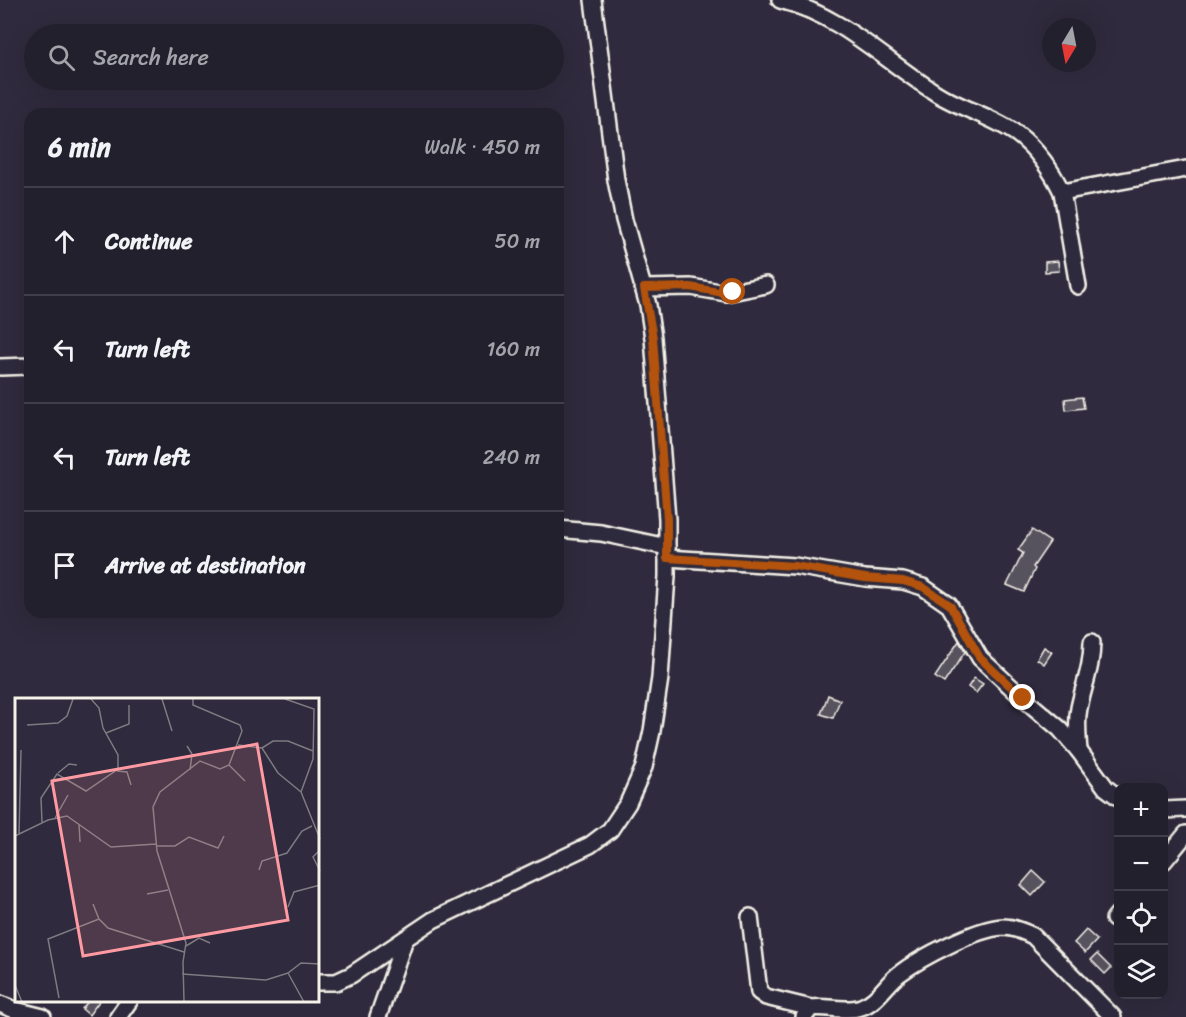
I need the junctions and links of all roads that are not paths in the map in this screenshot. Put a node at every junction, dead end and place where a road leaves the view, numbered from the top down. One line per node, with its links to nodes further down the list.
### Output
1 (593, 0): 7 (street)
2 (780, 0): 4 (street)
3 (1186, 170): 4 (street)
4 (1062, 192): 6 (street)
5 (766, 285): 7 (street)
6 (1078, 286)
7 (644, 288): 11 (street)
8 (24, 366): 9 (street)
9 (0, 367)
10 (564, 530): 11 (street)
11 (667, 553): 13 (street); 20 (street)
12 (1092, 642): 13 (street)
13 (1079, 751): 14 (street)
14 (1114, 794)
15 (1186, 809): 16 (street)
16 (1168, 810)
17 (1186, 834): 18 (street)
18 (1168, 856)
19 (750, 917): 24 (street)
20 (405, 939): 21 (street); 27 (street)
21 (320, 982)
22 (129, 1002): 26 (street)
23 (0, 1004): 25 (street)
24 (807, 1013): 28 (street)
25 (43, 1017)
26 (118, 1017)
27 (378, 1017)
28 (1113, 1017)

